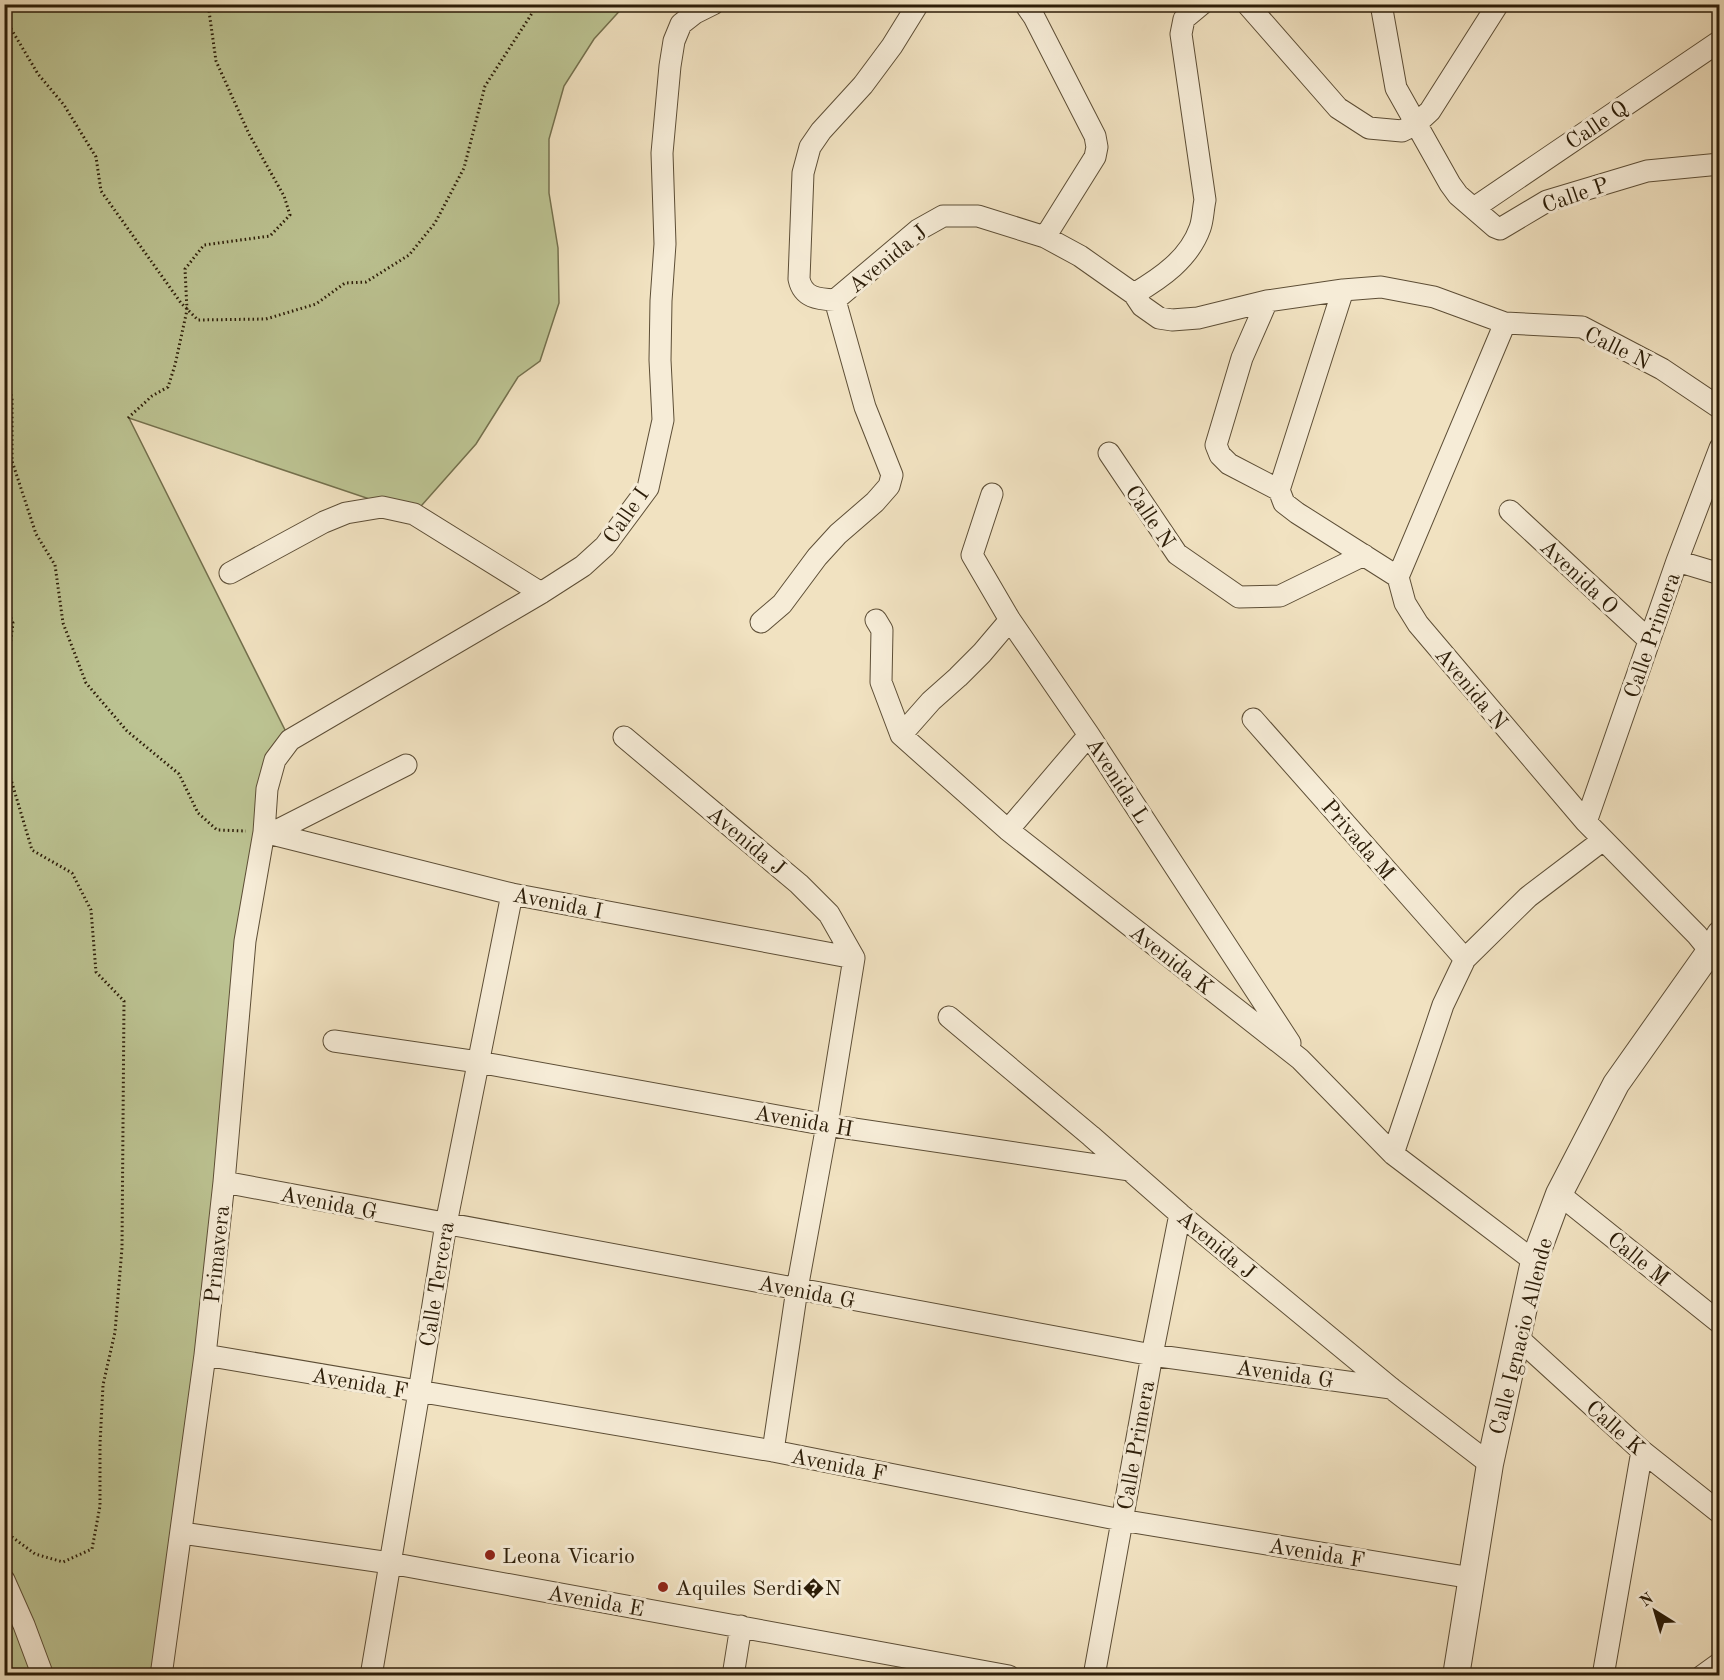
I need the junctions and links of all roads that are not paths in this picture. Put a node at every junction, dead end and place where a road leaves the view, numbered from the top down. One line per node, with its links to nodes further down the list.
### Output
1 (713, 4): 29 (street, Calle I)
2 (918, 4): 15 (street, Avenida J)
3 (1025, 4): 12 (street)
4 (1202, 4): 14 (street)
5 (1247, 4): 9 (street)
6 (1381, 4): 9 (street, Calle P)
7 (1498, 4): 9 (street)
8 (1719, 41): 11 (street, Calle Q)
9 (1416, 124): 11 (street, Calle P)
10 (1719, 164): 11 (street, Calle P)
11 (1474, 208)
12 (1045, 237): 14 (street, Avenida J); 15 (street, Avenida J)
13 (1343, 290): 16 (street, Calle N); 17 (street, Calle N); 21 (street)
14 (1134, 294): 16 (street, Avenida J)
15 (835, 300): 32 (street)
16 (1267, 301): 21 (street)
17 (1504, 323): 18 (street, Calle N); 28 (street)
18 (1719, 408)
19 (1719, 448): 25 (street, Calle Primera)
20 (1109, 453): 24 (street, Calle N)
21 (1279, 490): 24 (street)
22 (992, 494): 31 (street, Avenida L)
23 (1510, 512): 33 (street, Avenida O)
24 (1364, 555): 28 (street)
25 (1677, 561): 27 (street); 33 (street, Calle Primera)
26 (230, 573): 29 (street)
27 (1719, 574)
28 (1398, 577): 39 (street, Avenida N)
29 (541, 593): 41 (street, Calle I)
30 (876, 620): 35 (street, Avenida K)
31 (1010, 620): 35 (street); 36 (street, Avenida L)
32 (761, 622)
33 (1649, 640): 39 (street, Calle Primera)
34 (1253, 719): 46 (street, Privada M)
35 (901, 735): 40 (street, Avenida K)
36 (1089, 735): 40 (street); 49 (street, Avenida L)
37 (624, 737): 45 (street, Avenida J)
38 (406, 765): 41 (street)
39 (1586, 822): 42 (street, Avenida N)
40 (1008, 830): 49 (street, Avenida K)
41 (268, 832): 43 (street, Avenida I); 54 (street, Primavera)
42 (1603, 840): 44 (street, Avenida N); 46 (street)
43 (512, 894): 45 (street, Avenida I); 50 (street, Calle Tercera)
44 (1715, 942): 55 (street, Calle Ignacio Allende)
45 (854, 958): 51 (street)
46 (1465, 959): 52 (street)
47 (949, 1017): 53 (street, Avenida J)
48 (334, 1041): 50 (street, Avenida H)
49 (1300, 1059): 52 (street, Avenida K)
50 (478, 1062): 51 (street, Avenida H); 57 (street, Calle Tercera)
51 (827, 1125): 53 (street, Avenida H); 59 (street)
52 (1393, 1154): 58 (street, Avenida K)
53 (1130, 1170): 56 (street, Avenida J)
54 (224, 1182): 57 (street, Avenida G); 62 (street, Primavera)
55 (1559, 1194): 58 (street, Calle Ignacio Allende); 60 (street, Calle M)
56 (1180, 1214): 63 (street, Calle Primera); 64 (street, Avenida J)
57 (446, 1224): 59 (street, Avenida G); 65 (street, Calle Tercera)
58 (1534, 1261): 61 (street, Calle Ignacio Allende)
59 (797, 1289): 63 (street, Avenida G); 66 (street)
60 (1719, 1323)
61 (1517, 1337): 67 (street, Calle K); 68 (street, Calle Ignacio Allende)
62 (205, 1355): 65 (street, Avenida F); 71 (street, Primavera)
63 (1152, 1355): 64 (street, Avenida G); 70 (street, Calle Primera)
64 (1391, 1388): 68 (street, Avenida J)
65 (419, 1392): 66 (street, Avenida F); 72 (street, Calle Tercera)
66 (773, 1451): 70 (street, Avenida F)
67 (1642, 1451): 69 (street, Calle K); 84 (street)
68 (1490, 1464): 73 (street, Calle Ignacio Allende)
69 (1719, 1513)
70 (1121, 1520): 73 (street, Avenida F); 82 (street, Calle Primera)
71 (182, 1533): 72 (street, Avenida E); 78 (street, Primavera)
72 (390, 1563): 75 (street, Avenida E); 79 (street, Calle Tercera)
73 (1472, 1578): 83 (street, Calle Ignacio Allende)
74 (4, 1580): 77 (street)
75 (741, 1626): 80 (street); 81 (street, Avenida E)
76 (1719, 1663): 85 (street)
77 (43, 1676)
78 (162, 1676)
79 (371, 1676)
80 (733, 1676)
81 (1010, 1676)
82 (1094, 1676)
83 (1456, 1676)
84 (1604, 1676)
85 (1702, 1676)

